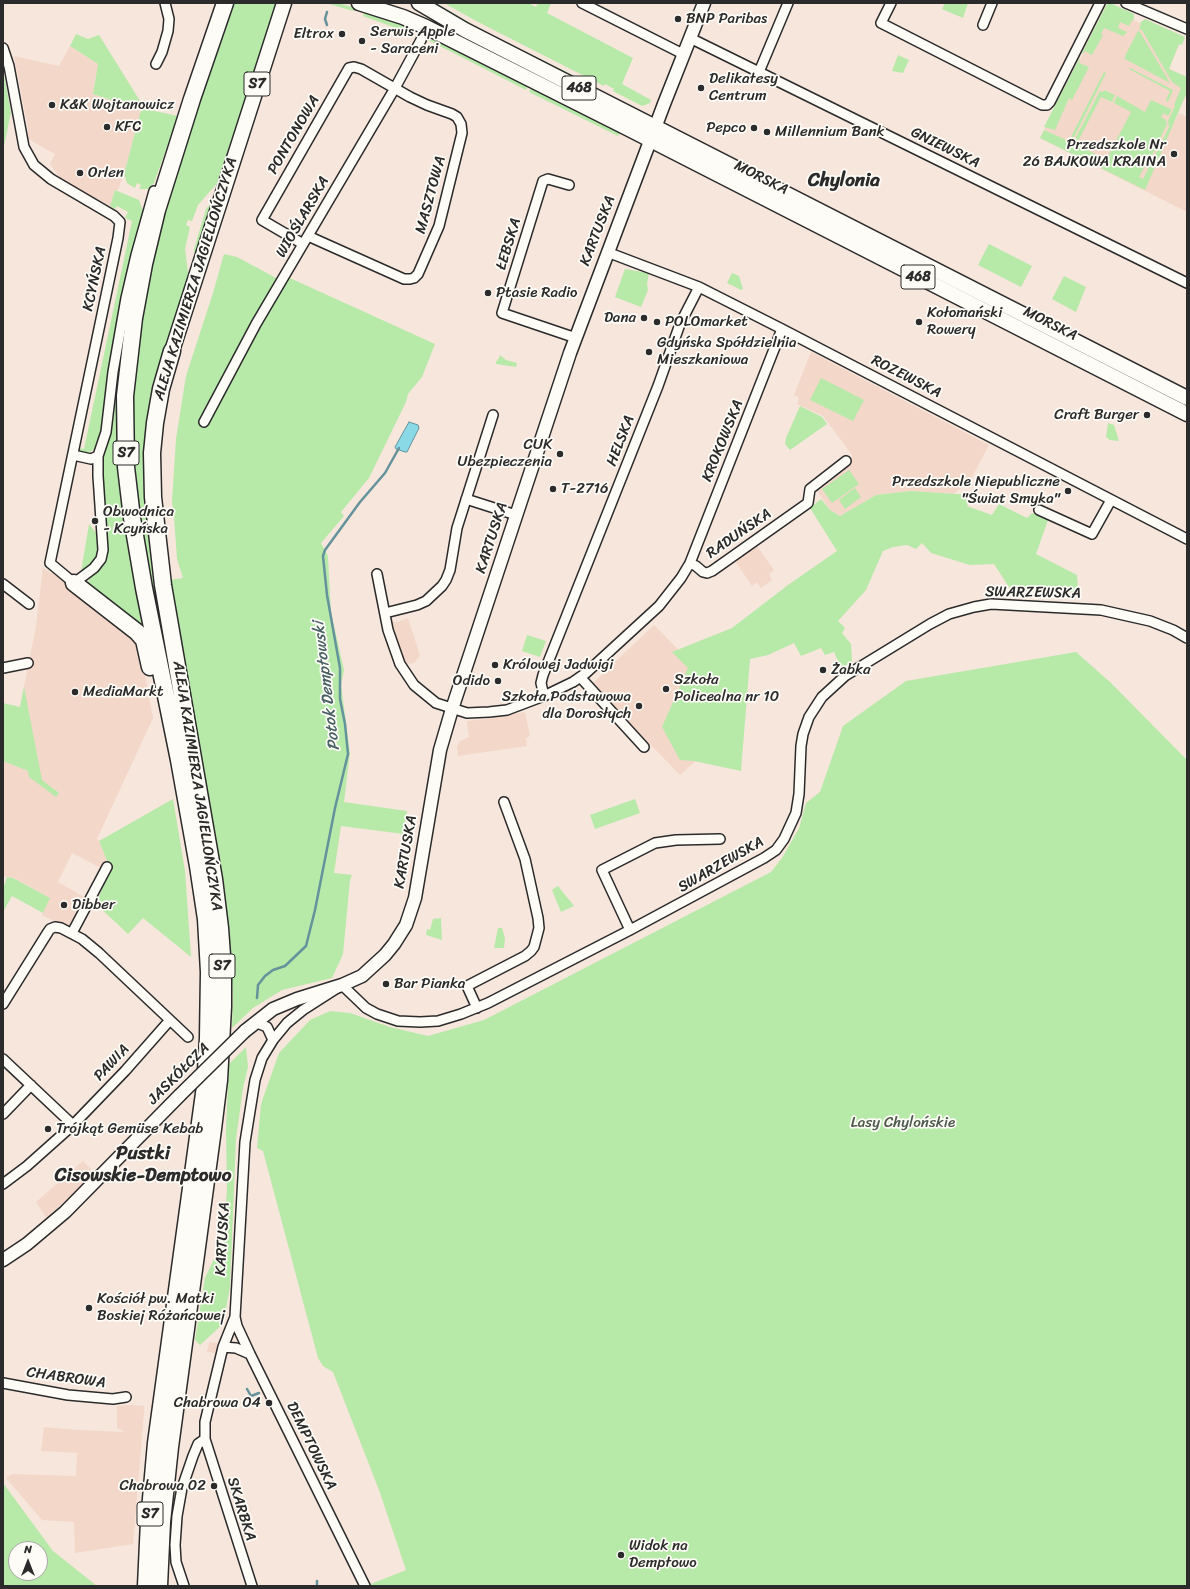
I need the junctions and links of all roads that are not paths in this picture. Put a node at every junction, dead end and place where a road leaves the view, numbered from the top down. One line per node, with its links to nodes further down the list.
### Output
1 (165, 3): 20 (street)
2 (224, 3): 25 (highway, ALEJA KAZIMIERZA JAGIELLOŃCZYKA / S7)
3 (284, 3): 35 (main road, ALEJA KAZIMIERZA JAGIELLOŃCZYKA / S7)
4 (359, 3): 15 (main road, MORSKA / 468)
5 (418, 3): 23 (main road, MORSKA / 468)
6 (582, 3): 13 (street)
7 (704, 3): 17 (street, KARTUSKA)
8 (788, 3): 21 (street)
9 (890, 3): 11 (street)
10 (992, 3): 14 (street)
11 (1100, 3)
12 (1126, 3): 16 (street)
13 (592, 5): 19 (street)
14 (983, 24)
15 (426, 28): 22 (street, WIOŚLARSKA); 24 (main road, MORSKA / 468)
16 (1187, 29)
17 (690, 38): 19 (street, KARTUSKA); 21 (street, GNIEWSKA)
18 (3, 48): 40 (street, KCYŃSKA)
19 (683, 54): 23 (street, KARTUSKA)
20 (156, 64)
21 (759, 72): 31 (street, GNIEWSKA)
22 (395, 88): 28 (street, WIOŚLARSKA); 28 (street, MASZTOWA); 29 (street, PONTONOWA)
23 (655, 126): 24 (street, KARTUSKA); 36 (main road, MORSKA / 468)
24 (650, 140): 30 (street, KARTUSKA); 37 (main road, MORSKA / 468)
25 (177, 147): 27 (highway); 61 (highway, ALEJA KAZIMIERZA JAGIELLOŃCZYKA / S7)
26 (569, 185): 34 (street, ŁEBSKA)
27 (154, 191): 41 (street)
28 (308, 236): 29 (street, WIOŚLARSKA)
29 (303, 244): 39 (street, WIOŚLARSKA)
30 (607, 252): 32 (street, ROZEWSKA); 34 (street, KARTUSKA)
31 (1187, 283)
32 (698, 287): 33 (street, ROZEWSKA); 58 (street, HELSKA)
33 (782, 329): 44 (street, ROZEWSKA); 48 (street, KROKOWSKA)
34 (576, 338): 46 (street, KARTUSKA)
35 (172, 351): 87 (highway, ALEJA KAZIMIERZA JAGIELLOŃCZYKA / S7)
36 (1187, 398)
37 (1187, 414)
38 (493, 415): 43 (street)
39 (204, 422)
40 (73, 455): 41 (street); 50 (street, KCYŃSKA)
41 (98, 456): 50 (street)
42 (846, 461): 48 (street, RADUŃSKA)
43 (466, 499): 46 (street); 53 (street)
44 (1111, 500): 45 (street); 47 (street, ROZEWSKA)
45 (1039, 510)
46 (516, 515): 59 (street, KARTUSKA)
47 (1187, 539)
48 (690, 563): 57 (street, RADUŃSKA)
49 (378, 574): 53 (street, RADUŃSKA)
50 (74, 583): 61 (highway)
51 (3, 584): 52 (street)
52 (29, 604)
53 (386, 613): 59 (street, RADUŃSKA)
54 (1187, 638): 65 (street, SWARZEWSKA)
55 (28, 663): 56 (street)
56 (3, 668)
57 (580, 677): 58 (street, RADUŃSKA); 60 (street)
58 (544, 696): 59 (street, RADUŃSKA)
59 (452, 709): 67 (street, KARTUSKA)
60 (644, 747)
61 (180, 760): 86 (highway, ALEJA KAZIMIERZA JAGIELLOŃCZYKA / S7)
62 (504, 802): 69 (street)
63 (720, 839): 65 (street, SWARZEWSKA)
64 (106, 867): 66 (street)
65 (630, 930): 69 (street, SWARZEWSKA)
66 (72, 933): 68 (street); 70 (street)
67 (342, 985): 69 (street, SWARZEWSKA); 71 (street, JASKÓŁCZA); 73 (street, KARTUSKA)
68 (3, 1004)
69 (477, 1008)
70 (170, 1020): 72 (street); 77 (street, PAWIA)
71 (255, 1022): 73 (street); 79 (street, JASKÓŁCZA, bridge)
72 (188, 1037)
73 (273, 1040): 80 (street, KARTUSKA)
74 (3, 1059): 75 (street)
75 (31, 1085): 76 (street); 77 (street)
76 (3, 1114)
77 (73, 1125): 78 (street, PAWIA)
78 (3, 1184)
79 (3, 1260)
80 (235, 1317): 81 (street, KARTUSKA); 82 (street, DEMPTOWSKA)
81 (223, 1347): 82 (street); 85 (street, KARTUSKA)
82 (250, 1354): 90 (street, DEMPTOWSKA)
83 (3, 1383): 84 (street, CHABROWA)
84 (126, 1398)
85 (205, 1440): 88 (street); 89 (street, SKARBKA)
86 (146, 1586)
87 (160, 1586)
88 (184, 1586)
89 (252, 1586)
90 (365, 1586)

